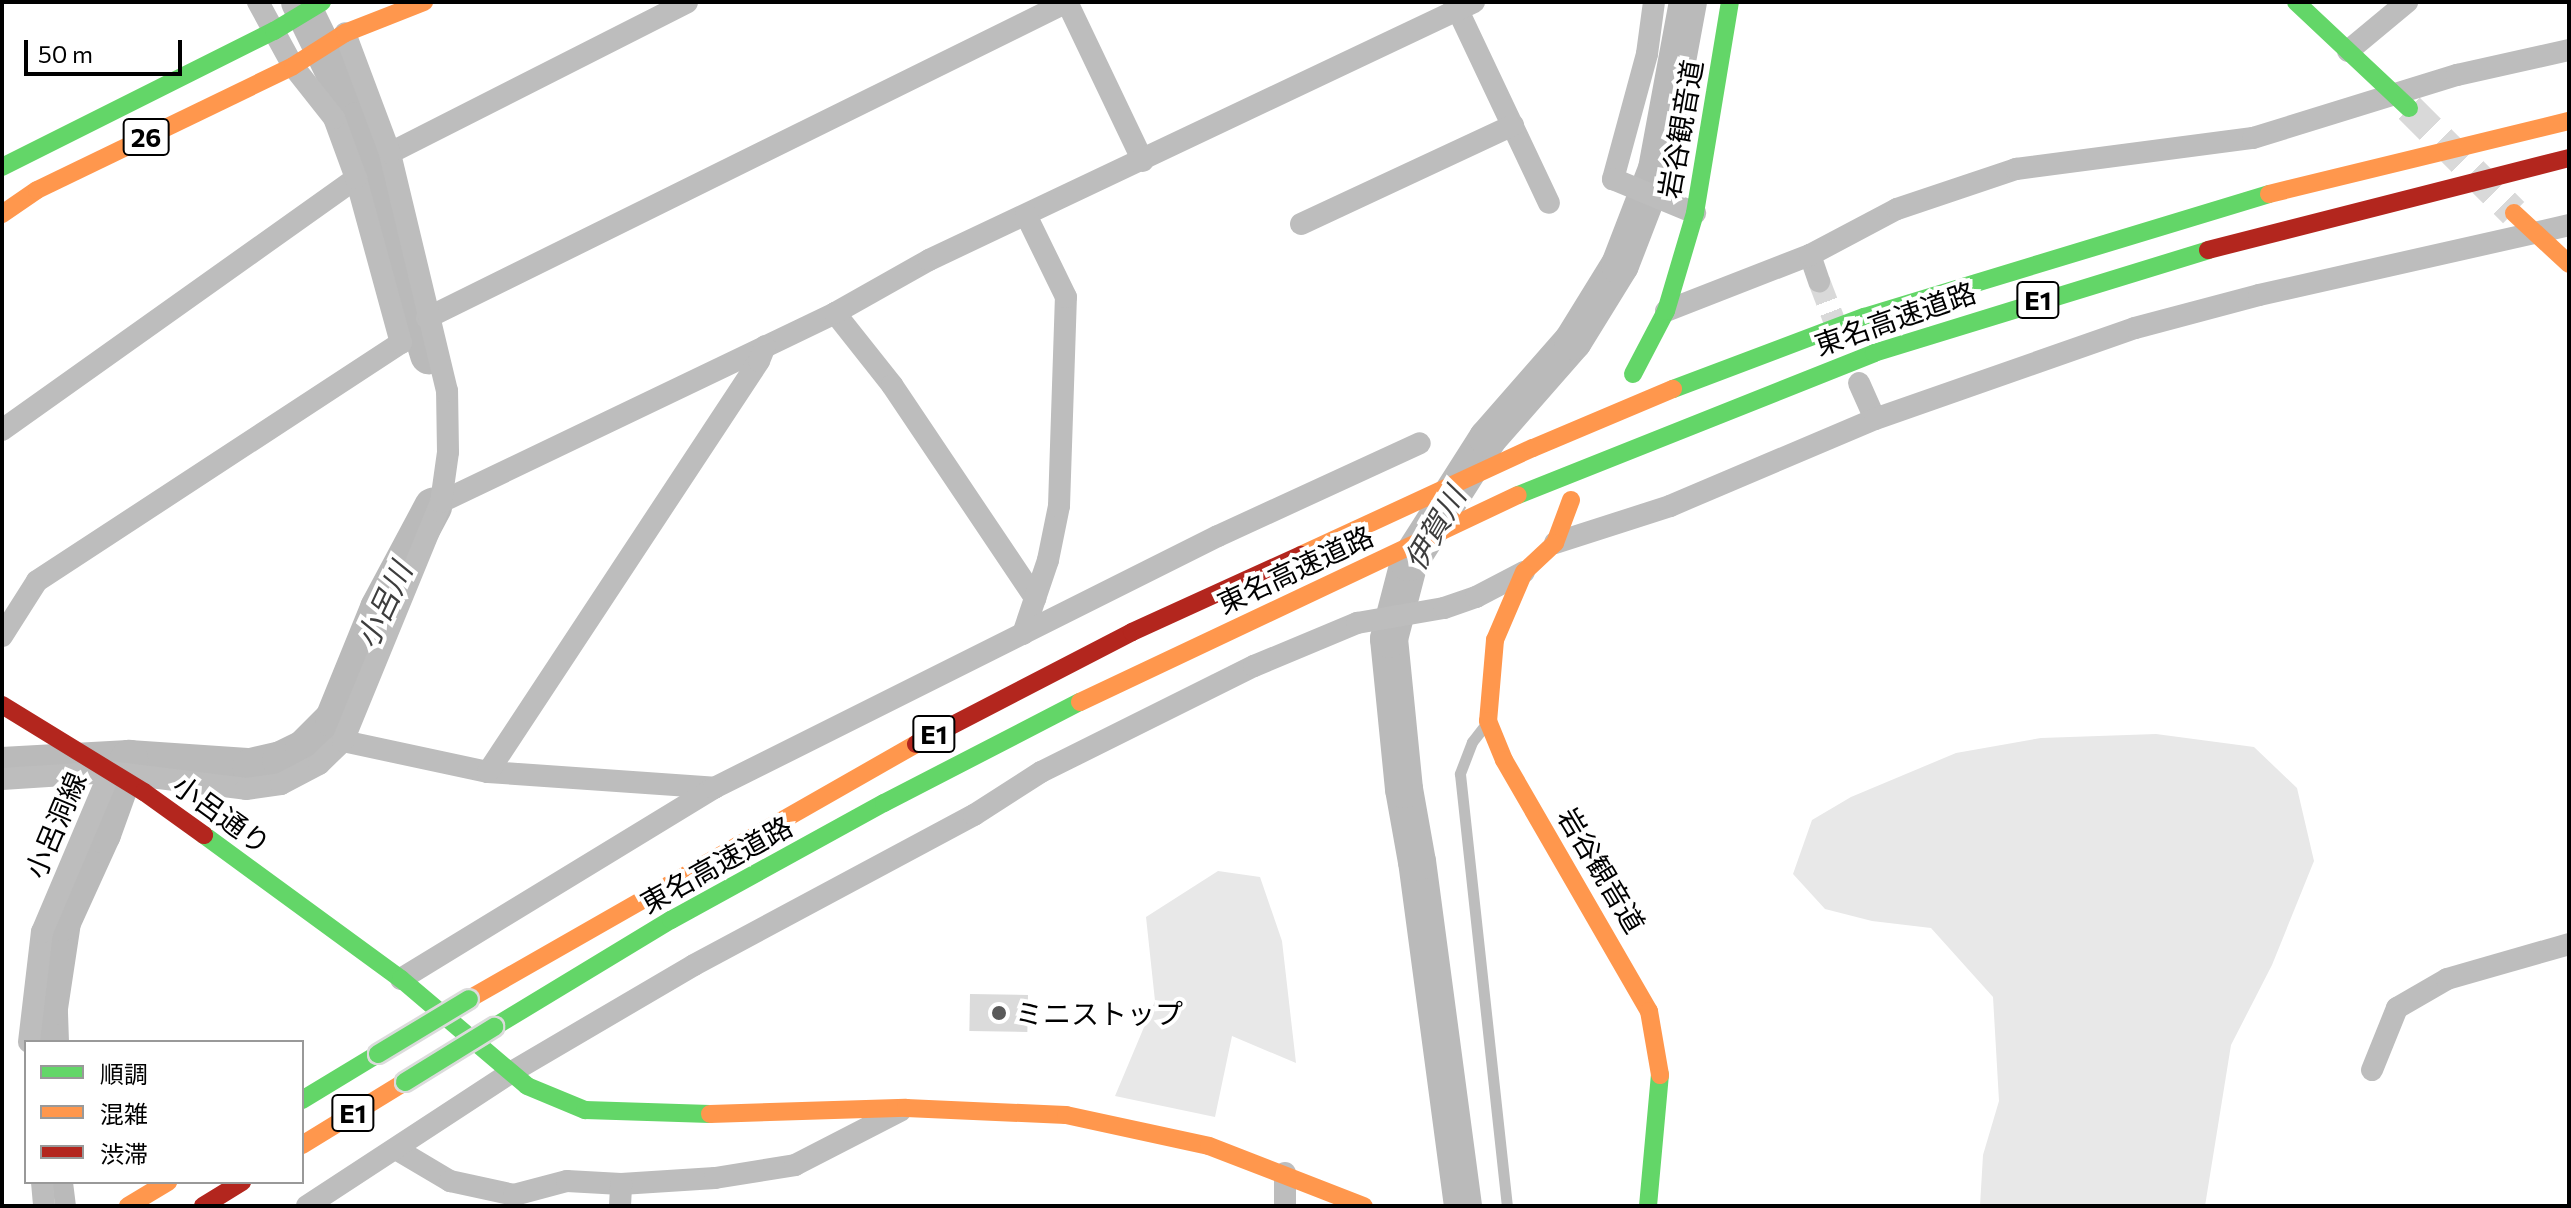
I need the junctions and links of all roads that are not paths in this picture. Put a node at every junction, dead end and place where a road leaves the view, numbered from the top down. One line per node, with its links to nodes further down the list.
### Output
1 (258, 2): 10 (street)
2 (322, 2): 10 (main road, 26)
3 (424, 2): 11 (main road, 26)
4 (687, 2): 18 (street)
5 (1654, 2): 24 (street)
6 (1730, 2): 24 (main road, 岩谷観音道)
7 (2296, 2): 13 (main road)
8 (2407, 2): 13 (street)
9 (1462, 5): 17 (street); 20 (street)
10 (274, 31): 14 (street); 21 (main road, 26)
11 (345, 33): 14 (main road, 26); 18 (street)
12 (2569, 50): 15 (street)
13 (2348, 51): 15 (main road)
14 (293, 66): 22 (street); 26 (main road, 26)
15 (2403, 101): 31 (street)
16 (2569, 121): 62 (main road, 東名高速道路 / E1, bridge)
17 (1513, 125): 23 (street); 28 (street)
18 (390, 153): 36 (street)
19 (2569, 158): 64 (main road, 東名高速道路 / E1, bridge)
20 (1143, 161): 27 (street); 36 (street)
21 (2, 167)
22 (356, 178): 41 (street); 49 (street)
23 (1549, 203)
24 (1695, 213): 34 (main road, 岩谷観音道)
25 (2514, 213): 30 (main road)
26 (2, 214)
27 (1026, 215): 35 (street); 47 (street)
28 (1301, 224)
29 (2569, 225): 30 (street)
30 (2535, 233): 32 (main road); 40 (street)
31 (1810, 255): 33 (street); 34 (street)
32 (2569, 264)
33 (1819, 281)
34 (1666, 311): 38 (main road, 岩谷観音道)
35 (835, 313): 37 (street); 47 (street)
36 (427, 318): 44 (street)
37 (765, 346): 44 (street); 54 (street)
38 (1633, 374)
39 (1859, 383): 40 (street)
40 (1875, 419): 45 (street)
41 (2, 430)
42 (1420, 443): 48 (street)
43 (1571, 500): 45 (main road)
44 (441, 502): 52 (street)
45 (1555, 543): 46 (main road)
46 (1524, 572): 51 (main road, 岩谷観音道); 61 (street)
47 (1035, 598): 48 (street)
48 (1023, 634): 56 (street)
49 (2, 636)
50 (2, 705): 53 (main road, 小呂通り)
51 (1488, 721): 77 (lane); 78 (main road, 岩谷観音道)
52 (343, 741): 53 (street); 54 (street)
53 (110, 772): 55 (street); 58 (main road, 小呂通り); 59 (street, 小呂洞線)
54 (488, 772): 56 (street)
55 (2, 779)
56 (714, 788): 58 (street)
57 (2569, 944): 60 (street)
58 (401, 979): 61 (main road, 小呂通り)
59 (29, 1040)
60 (2372, 1070)
61 (510, 1073): 63 (main road, 小呂通り); 65 (street)
62 (304, 1099)
63 (906, 1108): 66 (main road, 小呂通り); 70 (street)
64 (304, 1144)
65 (396, 1149): 70 (street); 74 (street)
66 (1285, 1173): 75 (street); 76 (main road, 小呂通り)
67 (42, 1184): 71 (street)
68 (165, 1184): 72 (main road)
69 (239, 1184): 73 (main road)
70 (621, 1195)
71 (44, 1206)
72 (128, 1206)
73 (203, 1206)
74 (307, 1206)
75 (1285, 1206)
76 (1364, 1206)
77 (1507, 1206)
78 (1648, 1206)

